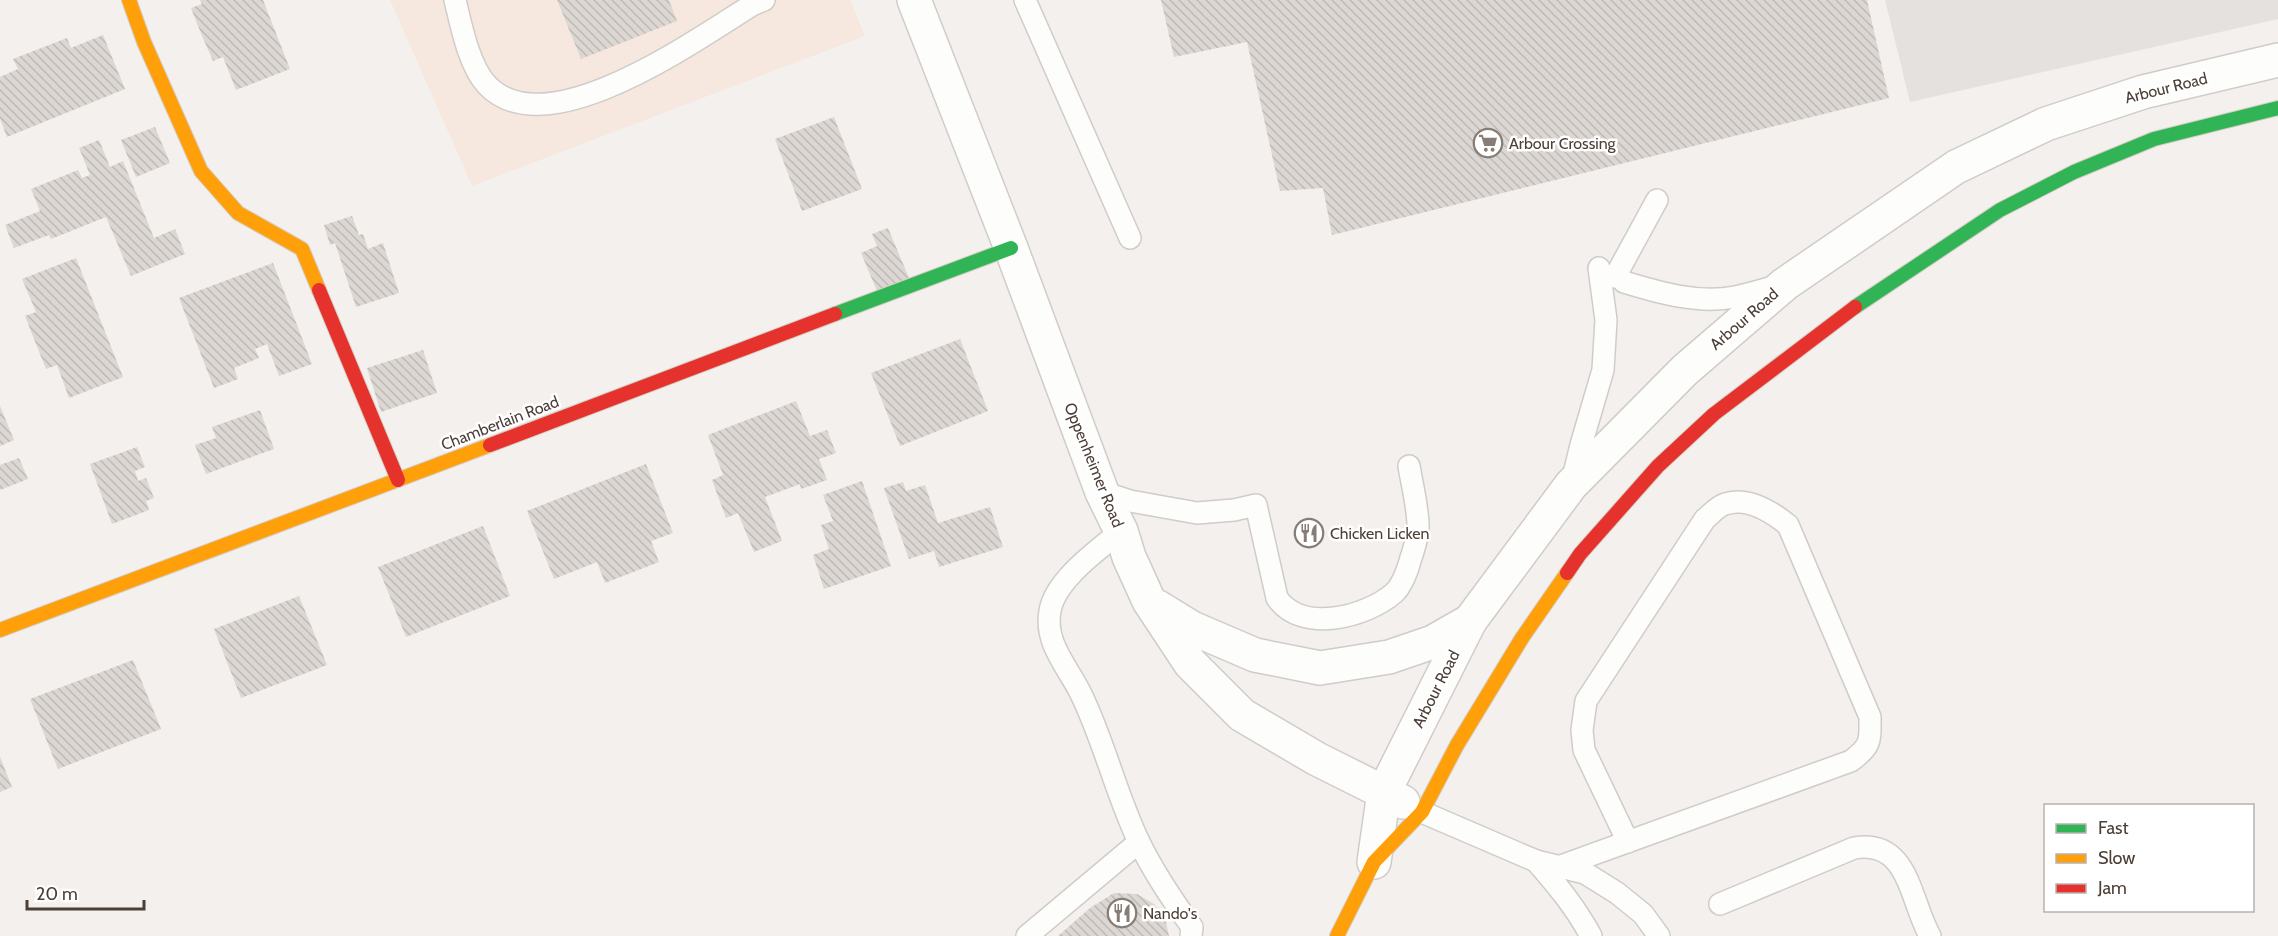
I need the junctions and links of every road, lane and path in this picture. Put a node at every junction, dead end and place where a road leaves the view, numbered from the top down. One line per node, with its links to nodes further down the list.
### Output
1 (129, 0): 14 (street)
2 (455, 0): 5 (lane)
3 (914, 0): 10 (street, Oppenheimer Road)
4 (1025, 0): 9 (lane)
5 (755, 2)
6 (2278, 60): 12 (street, Arbour Road)
7 (2278, 108): 22 (street)
8 (1657, 200): 11 (lane)
9 (1130, 238)
10 (1011, 248): 14 (street, Chamberlain Road); 16 (street, Oppenheimer Road)
11 (1613, 276): 12 (lane); 15 (lane)
12 (1785, 284): 15 (street, Arbour Road)
13 (1409, 466): 16 (lane)
14 (398, 480): 20 (street, Chamberlain Road)
15 (1571, 485): 19 (street, Arbour Road)
16 (1102, 492): 17 (street, Oppenheimer Road)
17 (1121, 531): 18 (street, Oppenheimer Road); 23 (lane)
18 (1149, 601): 19 (street); 21 (street, Oppenheimer Road)
19 (1470, 621): 21 (street, Arbour Road)
20 (0, 630)
21 (1384, 792): 22 (street, Oppenheimer Road); 26 (street, Arbour Road)
22 (1422, 812): 25 (lane); 26 (street)
23 (1139, 842): 30 (lane); 31 (lane)
24 (1628, 842): 24 (lane); 27 (lane)
25 (1536, 861): 27 (lane); 33 (lane)
26 (1374, 862): 32 (street)
27 (1558, 867): 34 (lane)
28 (1720, 904): 29 (lane)
29 (1924, 934)
30 (1027, 936)
31 (1191, 936)
32 (1337, 936)
33 (1590, 936)
34 (1659, 936)

